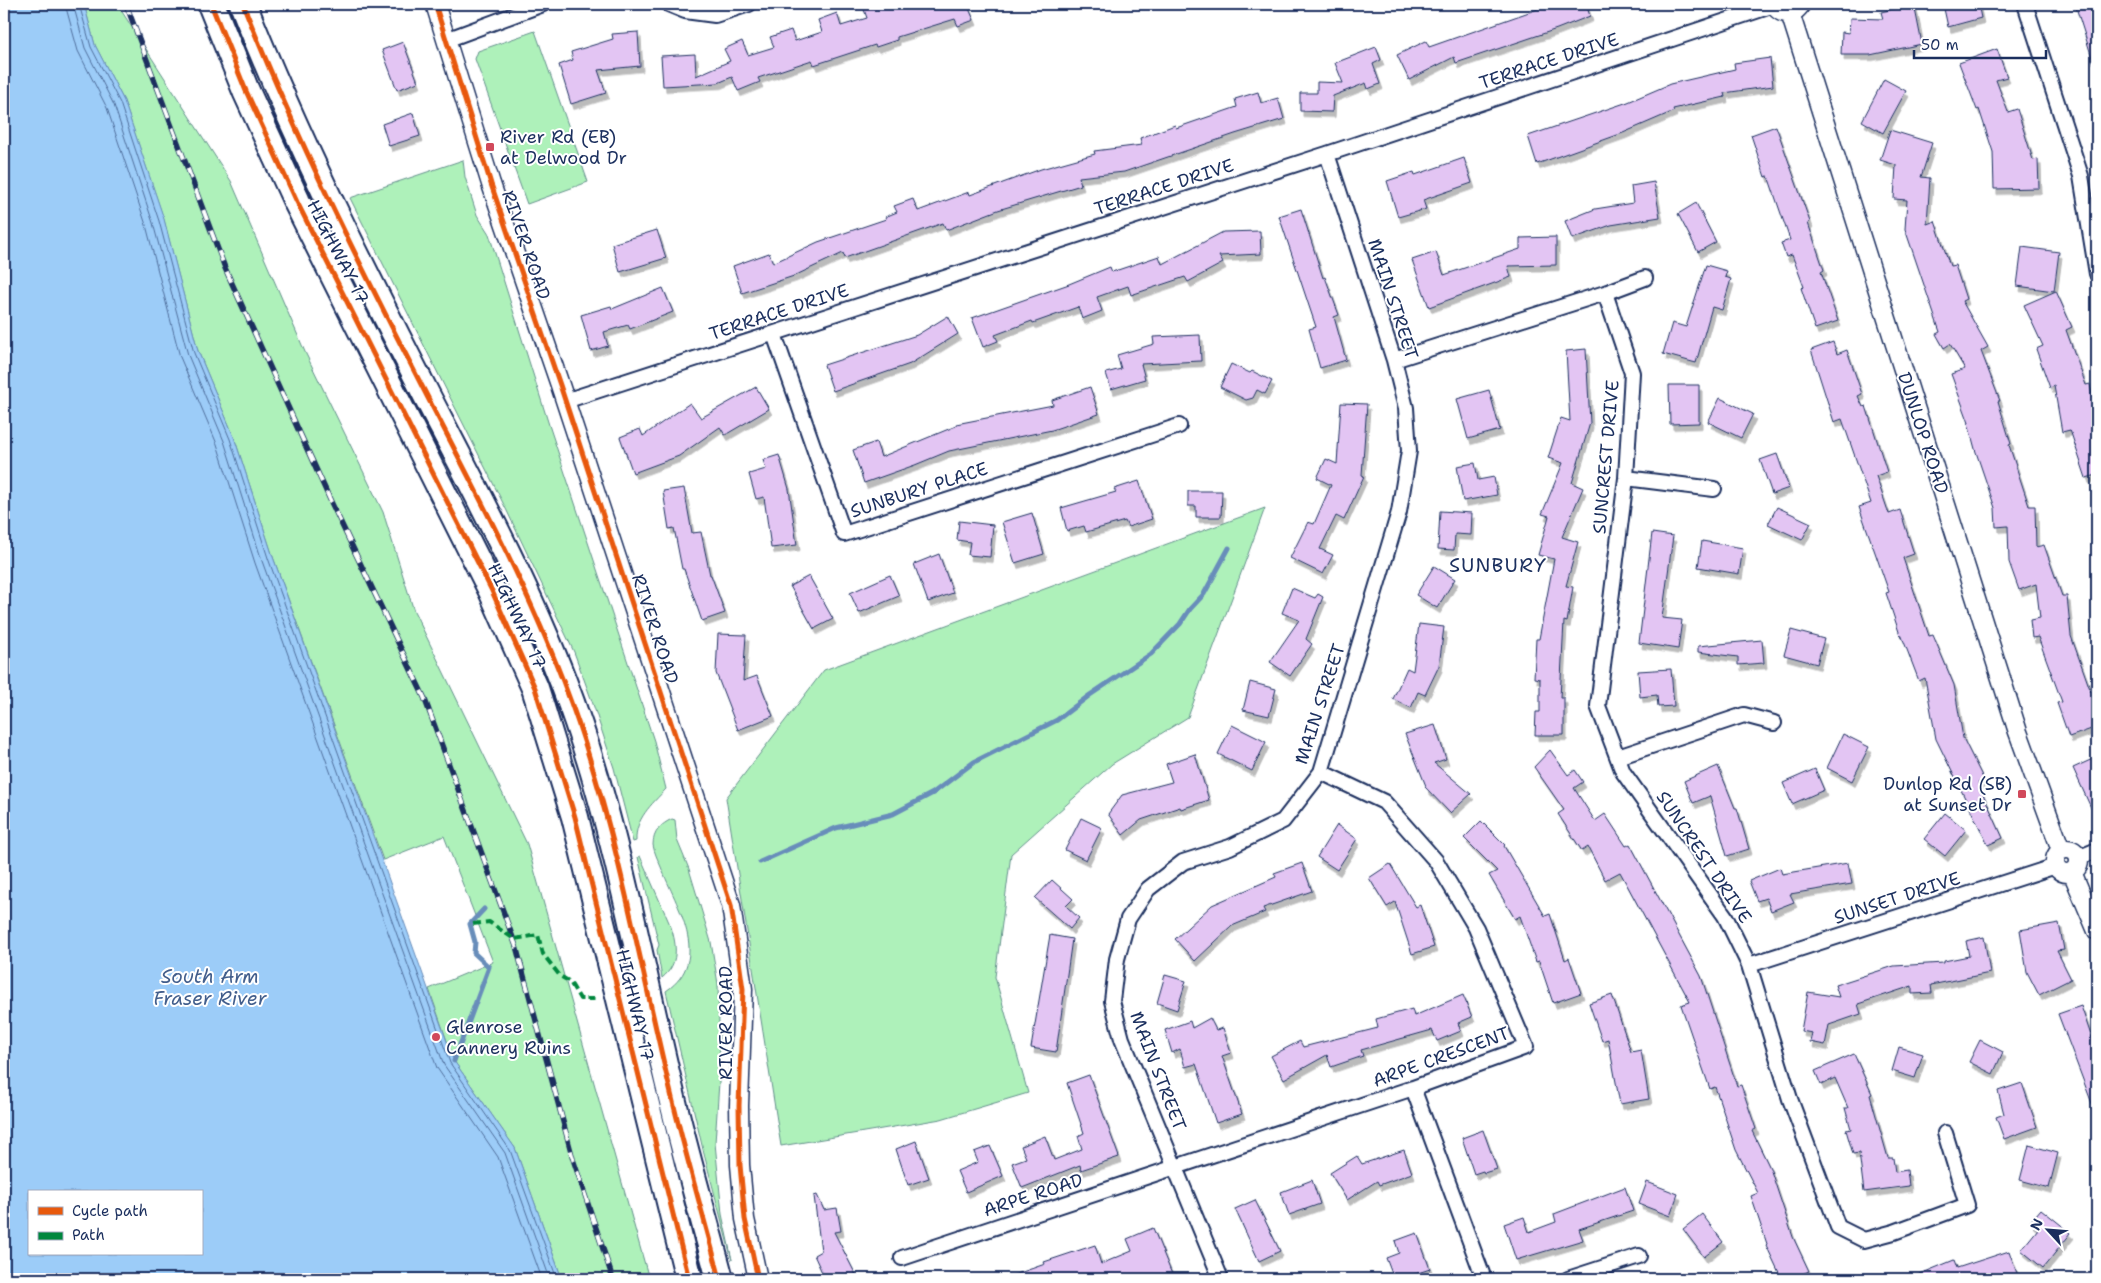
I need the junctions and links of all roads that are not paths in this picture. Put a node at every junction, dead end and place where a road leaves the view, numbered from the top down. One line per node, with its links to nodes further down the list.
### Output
1 (211, 4): 32 (highway, HIGHWAY 17)
2 (243, 4): 33 (highway, HIGHWAY 17)
3 (435, 4): 9 (street, RIVER ROAD)
4 (543, 4): 9 (street)
5 (668, 4): 6 (street)
6 (749, 4)
7 (2025, 4): 11 (street)
8 (1785, 6): 10 (street, TERRACE DRIVE); 24 (street, DUNLOP ROAD)
9 (446, 40): 16 (street, RIVER ROAD)
10 (1327, 154): 14 (street, TERRACE DRIVE); 15 (street, MAIN STREET)
11 (2097, 274)
12 (1645, 278): 13 (street)
13 (1605, 293): 15 (street); 18 (street, SUNCREST DRIVE)
14 (774, 334): 16 (street, TERRACE DRIVE); 17 (street, SUNBURY PLACE)
15 (1394, 360): 22 (street, MAIN STREET)
16 (565, 402): 34 (street, RIVER ROAD)
17 (1179, 426)
18 (1626, 478): 19 (street); 21 (street, SUNCREST DRIVE)
19 (1714, 489)
20 (1774, 723): 21 (street)
21 (1618, 757): 26 (street, SUNCREST DRIVE)
22 (1321, 772): 27 (street, ARPE CRESCENT); 29 (street, MAIN STREET)
23 (2097, 850): 24 (street, SUNSET DRIVE)
24 (2067, 861): 25 (street, DUNLOP ROAD); 26 (street, SUNSET DRIVE)
25 (2097, 931)
26 (1749, 965): 28 (street, SUNCREST DRIVE)
27 (1413, 1088): 29 (street, ARPE CRESCENT); 36 (street)
28 (1946, 1133)
29 (1175, 1168): 31 (street, ARPE ROAD); 35 (street, MAIN STREET)
30 (1639, 1256): 37 (street)
31 (902, 1258)
32 (690, 1279)
33 (720, 1279)
34 (758, 1279)
35 (1221, 1279)
36 (1484, 1279)
37 (1568, 1279)

